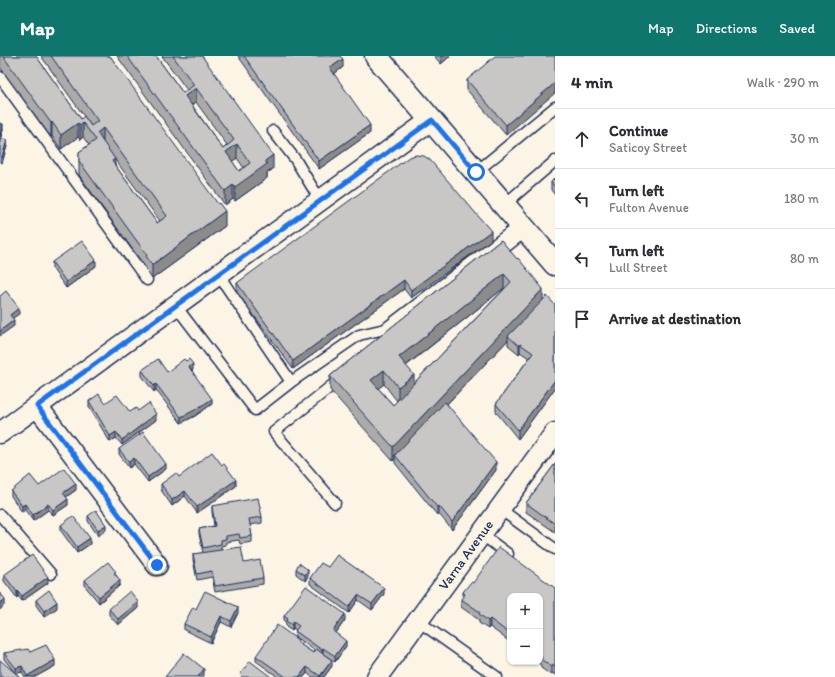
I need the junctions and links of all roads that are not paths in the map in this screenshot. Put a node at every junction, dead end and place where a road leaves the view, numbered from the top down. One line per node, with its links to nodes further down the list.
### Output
1 (376, 56): 4 (street)
2 (0, 77): 13 (lane)
3 (555, 107): 7 (lane)
4 (432, 120): 7 (street); 8 (street)
5 (273, 131): 8 (lane)
6 (555, 161): 9 (lane)
7 (476, 172): 9 (street)
8 (320, 200): 12 (street)
9 (504, 205): 10 (street)
10 (524, 227): 11 (street); 14 (lane); 17 (lane)
11 (555, 264)
12 (218, 274): 15 (street); 17 (lane)
13 (146, 280)
14 (434, 304)
15 (175, 305): 17 (lane); 18 (street)
16 (348, 373): 21 (lane)
17 (291, 382)
18 (37, 406): 19 (street); 27 (street)
19 (0, 432)
20 (555, 433): 22 (street, Varna Avenue)
21 (335, 503)
22 (500, 509): 24 (street, Varna Avenue); 25 (lane)
23 (0, 515): 28 (lane)
24 (481, 534): 26 (lane); 29 (street, Varna Avenue)
25 (555, 549)
26 (514, 559)
27 (157, 565)
28 (51, 574)
29 (418, 621): 30 (street, Varna Avenue); 31 (lane)
30 (377, 677)
31 (497, 677)

